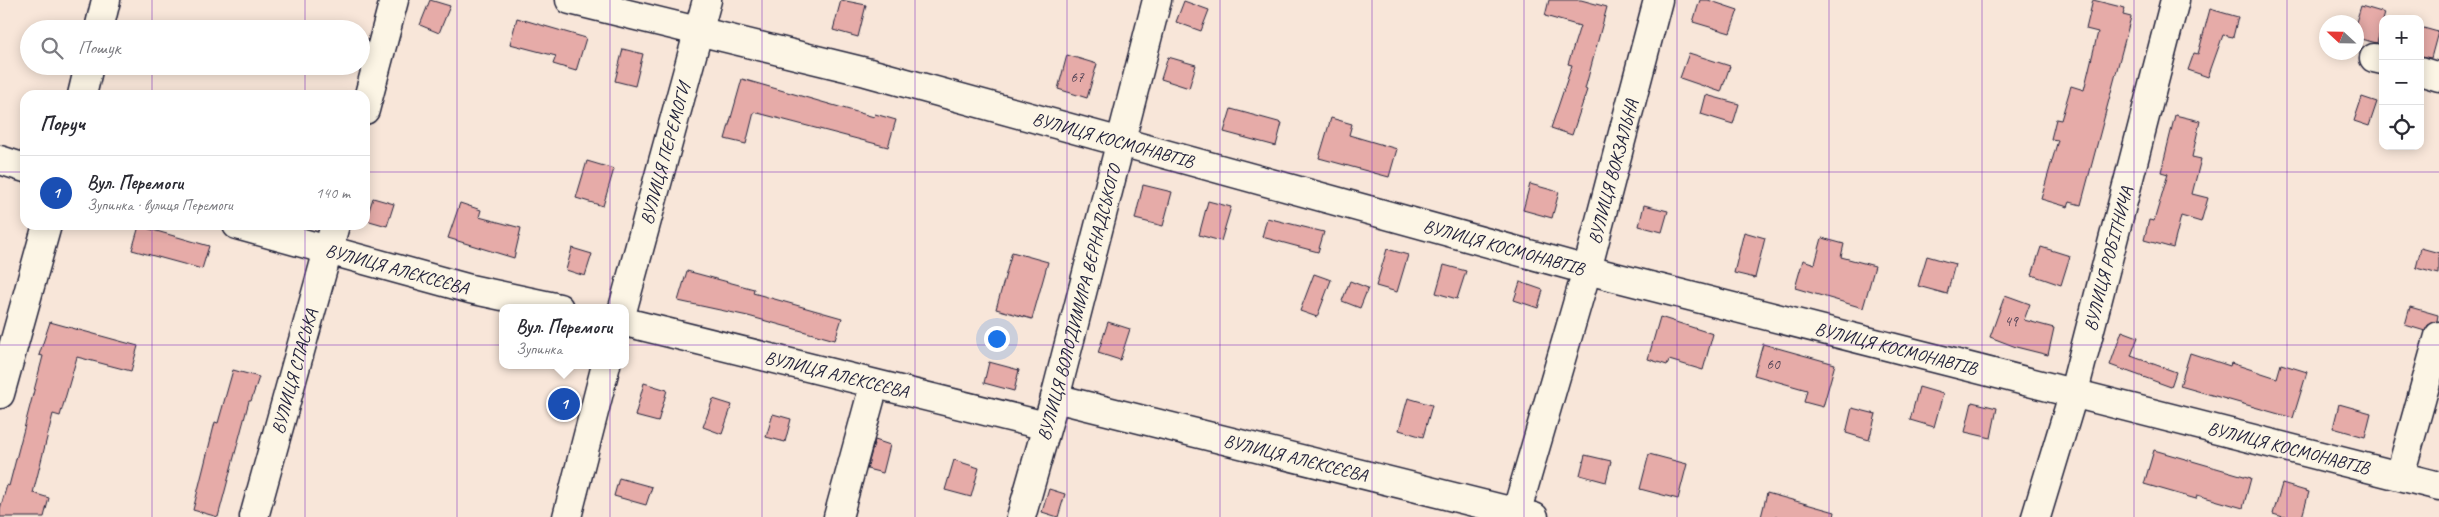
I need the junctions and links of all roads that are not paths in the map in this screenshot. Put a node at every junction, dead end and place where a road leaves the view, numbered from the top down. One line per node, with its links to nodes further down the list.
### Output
1 (106, 0): 8 (street)
2 (394, 0): 14 (street)
3 (570, 0): 9 (street, ВУЛИЦЯ КОСМОНАВТІВ)
4 (707, 0): 9 (street, ВУЛИЦЯ ПЕРЕМОГИ)
5 (1157, 0): 15 (street, ВУЛИЦЯ ВОЛОДИМИРА ВЕРНАДСЬКОГО)
6 (1658, 0): 21 (street, ВУЛИЦЯ ВОКЗАЛЬНА)
7 (2175, 0): 29 (street, ВУЛИЦЯ РОБІТНИЧА)
8 (101, 20)
9 (698, 32): 15 (street, ВУЛИЦЯ КОСМОНАВТІВ); 23 (street, ВУЛИЦЯ ПЕРЕМОГИ)
10 (2424, 73): 12 (street)
11 (87, 75): 13 (street)
12 (2439, 77)
13 (83, 90)
14 (370, 91)
15 (1119, 142): 21 (street, ВУЛИЦЯ КОСМОНАВТІВ); 30 (street, ВУЛИЦЯ ВОЛОДИМИРА ВЕРНАДСЬКОГО)
16 (0, 160): 17 (street)
17 (20, 166)
18 (46, 230): 28 (street)
19 (277, 230): 20 (street, ВУЛИЦЯ АЛЄКСЄЄВА)
20 (332, 237): 22 (street, ВУЛИЦЯ АЛЄКСЄЄВА); 35 (street, ВУЛИЦЯ СПАСЬКА)
21 (1588, 270): 29 (street, ВУЛИЦЯ КОСМОНАВТІВ); 34 (street, ВУЛИЦЯ ВОКЗАЛЬНА)
22 (540, 304)
23 (624, 304)
24 (629, 323): 27 (street, ВУЛИЦЯ АЛЄКСЄЄВА)
25 (2439, 336): 32 (street)
26 (605, 369): 36 (street)
27 (874, 385): 31 (street, ВУЛИЦЯ АЛЄКСЄЄВА); 37 (street)
28 (0, 394)
29 (2073, 395): 32 (street, ВУЛИЦЯ КОСМОНАВТІВ); 39 (street, ВУЛИЦЯ РОБІТНИЧА)
30 (1055, 398): 31 (street, ВУЛИЦЯ ВОЛОДИМИРА ВЕРНАДСЬКОГО); 34 (street, ВУЛИЦЯ АЛЄКСЄЄВА)
31 (1046, 426): 38 (street, ВУЛИЦЯ ВОЛОДИМИРА ВЕРНАДСЬКОГО)
32 (2400, 475): 33 (street, ВУЛИЦЯ КОСМОНАВТІВ)
33 (2439, 486)
34 (1522, 516)
35 (254, 517)
36 (567, 517)
37 (838, 517)
38 (1021, 517)
39 (2036, 517)

